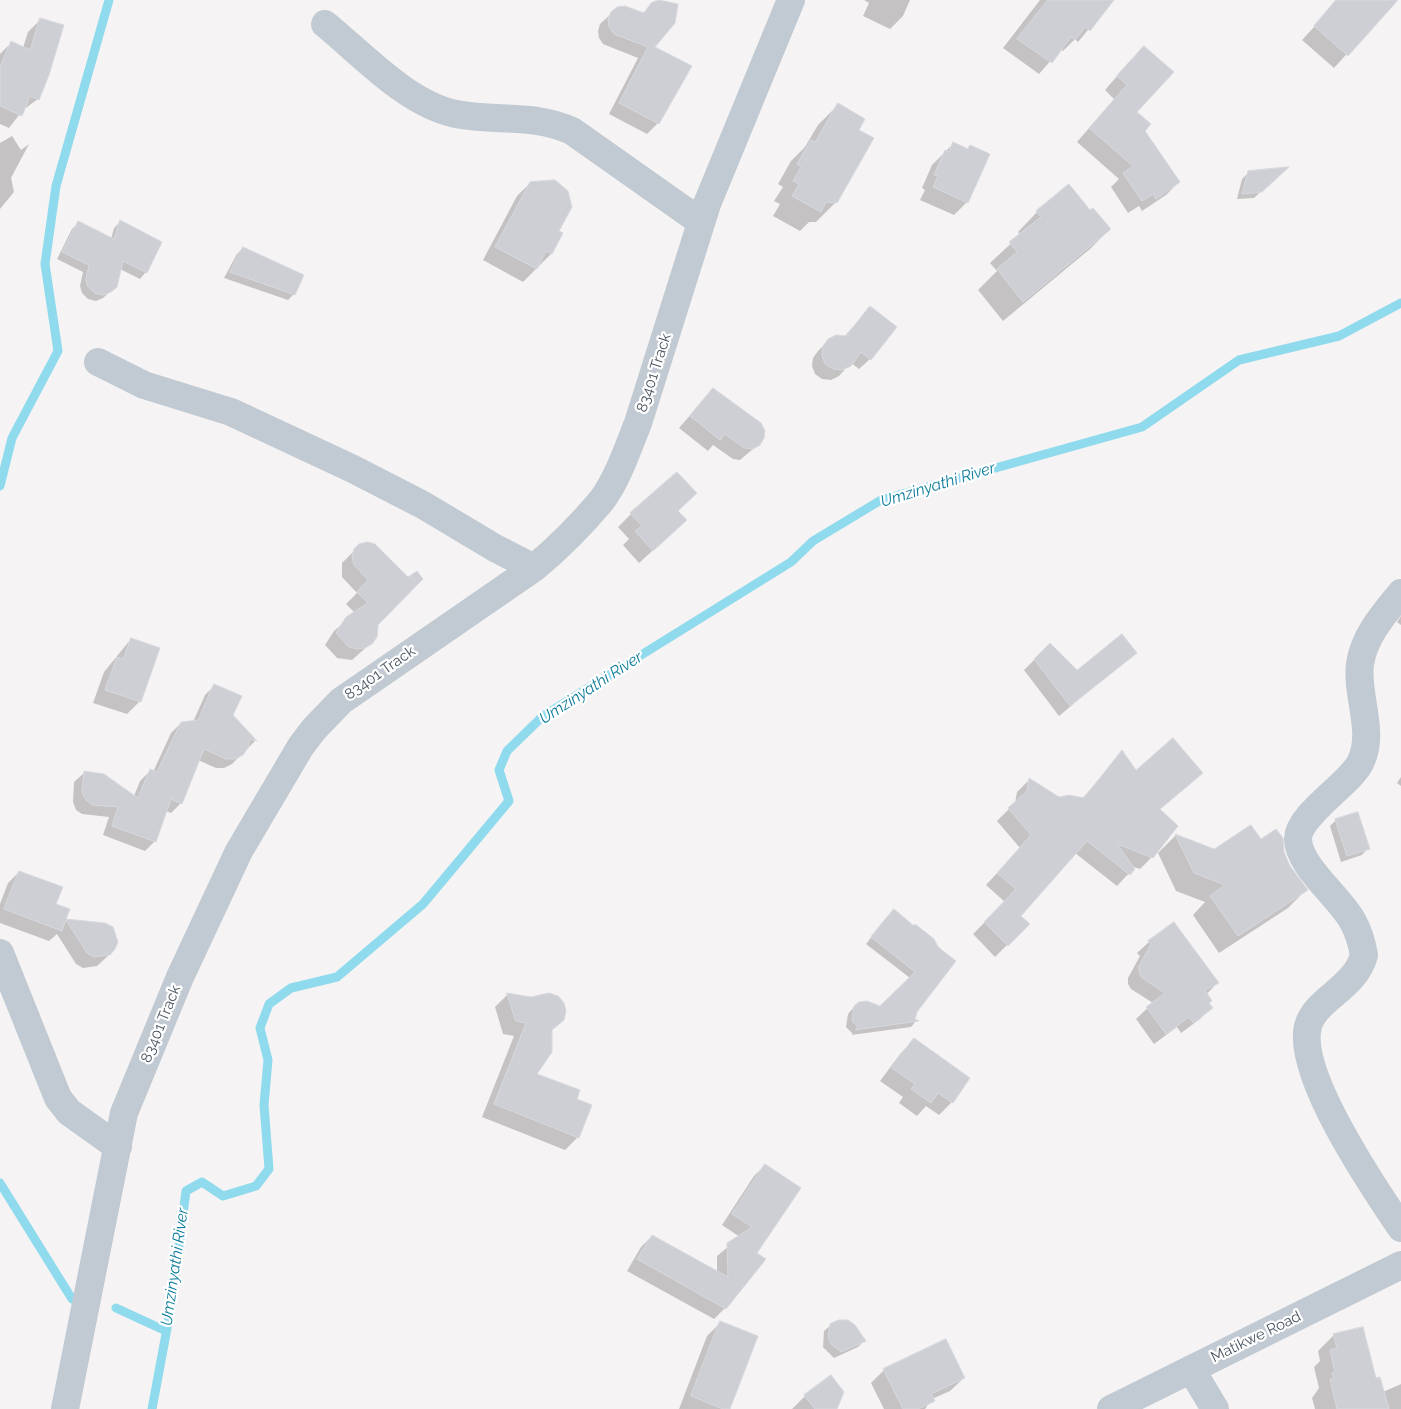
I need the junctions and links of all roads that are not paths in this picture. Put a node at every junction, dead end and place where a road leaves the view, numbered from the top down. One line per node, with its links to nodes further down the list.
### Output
1 (791, 0): 3 (street, 83401 Track)
2 (325, 24): 3 (street)
3 (701, 222): 5 (street, 83401 Track)
4 (98, 362): 5 (street)
5 (534, 568): 8 (street, 83401 Track)
6 (1401, 593): 9 (street)
7 (0, 953): 8 (street)
8 (118, 1147): 12 (street, 83401 Track)
9 (1401, 1228)
10 (1401, 1265): 11 (street, Matikwe Road)
11 (1191, 1369): 13 (street, Matikwe Road); 14 (street)
12 (66, 1409)
13 (1111, 1409)
14 (1215, 1409)

